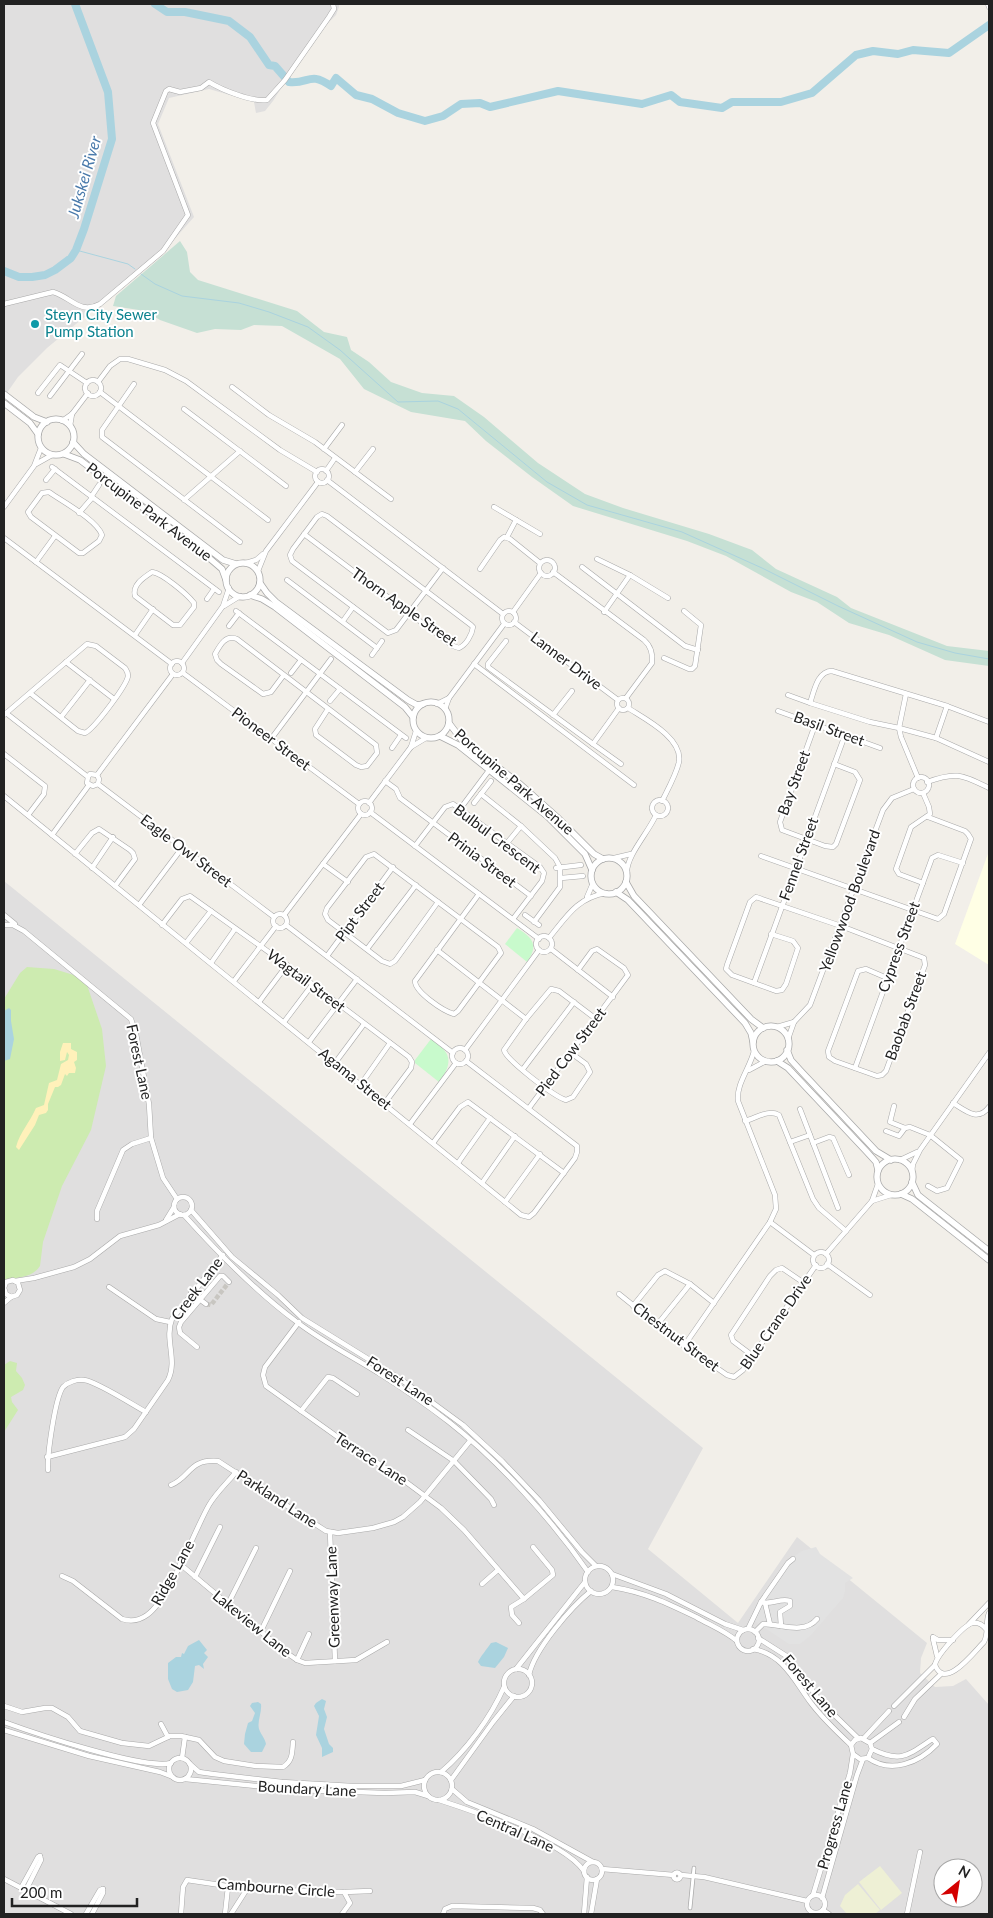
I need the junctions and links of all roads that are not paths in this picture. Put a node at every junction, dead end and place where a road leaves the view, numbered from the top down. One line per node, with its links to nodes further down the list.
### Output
1 (333, 4): 2 (street)
2 (4, 304)
3 (82, 354): 4 (street)
4 (70, 370): 6 (street); 10 (street); 13 (street)
5 (98, 382): 6 (street); 9 (street); 33 (street)
6 (87, 383): 11 (street)
7 (134, 384): 15 (street)
8 (232, 387): 25 (street)
9 (100, 392): 11 (street); 15 (street)
10 (38, 393)
11 (88, 393): 17 (street)
12 (4, 394): 19 (street)
13 (50, 396)
14 (4, 403): 22 (street)
15 (118, 407): 35 (street); 42 (street)
16 (184, 409): 27 (street)
17 (72, 414): 18 (street); 21 (street)
18 (62, 421): 19 (street); 21 (street)
19 (47, 422): 22 (street)
20 (342, 425): 25 (street)
21 (70, 426): 23 (street)
22 (38, 434): 24 (street)
23 (74, 442): 28 (street); 60 (street, Porcupine Park Avenue)
24 (41, 448): 29 (street); 31 (street)
25 (324, 449): 30 (street)
26 (373, 449): 34 (street)
27 (240, 450): 35 (street); 40 (street)
28 (64, 454): 29 (street); 68 (street, Porcupine Park Avenue)
29 (52, 455): 31 (street)
30 (335, 458): 32 (street); 34 (street)
31 (34, 466): 45 (street)
32 (326, 471): 33 (street); 37 (street)
33 (316, 472): 38 (street)
34 (356, 472): 43 (street)
35 (210, 477): 42 (street); 47 (street)
36 (46, 480): 41 (street)
37 (327, 480): 38 (street); 62 (street)
38 (318, 482): 55 (street)
39 (99, 485): 41 (street)
40 (286, 486)
41 (91, 497): 46 (street); 72 (street)
42 (184, 500): 54 (street)
43 (392, 500)
44 (494, 507): 48 (street)
45 (4, 508)
46 (80, 512): 51 (street); 51 (street)
47 (268, 520)
48 (516, 520): 50 (street); 52 (street)
49 (304, 534): 73 (street); 81 (street); 86 (street, Thorn Apple Street)
50 (540, 534)
51 (55, 536): 57 (street)
52 (507, 537): 59 (street); 63 (street)
53 (4, 538): 57 (street)
54 (240, 542)
55 (266, 551): 58 (street); 64 (street)
56 (597, 559): 67 (street)
57 (36, 562): 92 (street)
58 (246, 563): 60 (street); 64 (street)
59 (540, 563): 65 (street); 66 (street)
60 (236, 564): 68 (street)
61 (582, 567): 75 (street)
62 (443, 568): 73 (street); 87 (street)
63 (480, 569)
64 (258, 571): 70 (street)
65 (553, 572): 66 (street); 85 (street)
66 (541, 573): 84 (street)
67 (630, 575): 75 (street); 78 (street)
68 (226, 580): 71 (street)
69 (286, 580): 88 (street)
70 (260, 582): 76 (street); 123 (street)
71 (228, 588): 77 (street); 80 (street)
72 (214, 589): 74 (street); 79 (street)
73 (426, 591): 86 (street); 86 (street, Thorn Apple Street)
74 (218, 592)
75 (617, 594): 85 (street); 96 (street)
76 (250, 595): 77 (street); 134 (street)
77 (240, 596): 80 (street)
78 (668, 598)
79 (207, 599)
80 (223, 606): 102 (street)
81 (353, 607): 86 (street); 88 (street)
82 (153, 610): 82 (street); 92 (street)
83 (684, 611): 96 (street)
84 (513, 612): 87 (street); 89 (street)
85 (604, 612): 118 (street)
86 (409, 614)
87 (503, 614): 90 (street)
88 (343, 621): 95 (street)
89 (514, 622): 90 (street); 120 (street, Lanner Drive)
90 (504, 624): 104 (street)
91 (229, 626): 100 (street)
92 (135, 635): 103 (street)
93 (382, 641): 95 (street)
94 (506, 641): 132 (street)
95 (378, 648): 97 (street)
96 (698, 650): 98 (street)
97 (372, 655)
98 (664, 658)
99 (331, 659): 108 (street)
100 (301, 660): 106 (street); 108 (street)
101 (66, 662): 110 (street); 114 (street); 119 (street)
102 (182, 663): 103 (street); 105 (street)
103 (172, 664): 107 (street)
104 (474, 664): 117 (street); 162 (street)
105 (182, 673): 107 (street); 144 (street, Pioneer Street)
106 (292, 673)
107 (173, 674): 154 (street)
108 (320, 674): 111 (street); 113 (street)
109 (283, 676): 109 (street); 113 (street)
110 (90, 680): 119 (street); 133 (street)
111 (340, 689): 121 (street); 147 (street)
112 (572, 691): 132 (street)
113 (306, 693): 128 (street); 144 (street)
114 (30, 694): 131 (street); 133 (street)
115 (906, 694): 122 (street); 125 (street); 138 (street)
116 (788, 695): 122 (street)
117 (449, 698): 124 (street); 129 (street)
118 (626, 698): 120 (street); 127 (street)
119 (114, 699): 133 (street)
120 (618, 700): 126 (street)
121 (330, 701)
122 (810, 703): 138 (street)
123 (423, 704): 124 (street); 134 (street)
124 (437, 704): 129 (street)
125 (947, 706): 135 (street); 143 (street)
126 (619, 708): 127 (street); 145 (street)
127 (628, 708): 168 (street)
128 (328, 709): 128 (street)
129 (445, 709): 136 (street)
130 (778, 711): 137 (street, Basil Street)
131 (5, 714): 155 (street)
132 (553, 715): 145 (street)
133 (61, 717)
134 (413, 717): 139 (street)
135 (989, 722)
136 (449, 723): 141 (street); 190 (street, Porcupine Park Avenue)
137 (815, 725): 140 (street, Basil Street); 182 (street, Bay Street)
138 (899, 728): 143 (street); 156 (street)
139 (416, 731): 142 (street); 146 (street)
140 (845, 735): 148 (street, Basil Street); 152 (street, Fennel Street)
141 (440, 736): 142 (street); 153 (street, Porcupine Park Avenue)
142 (426, 738): 146 (street)
143 (936, 738): 150 (street)
144 (271, 739): 171 (street, Pioneer Street)
145 (593, 744): 151 (street)
146 (411, 747): 157 (street)
147 (392, 748)
148 (880, 748)
149 (4, 754): 176 (street)
150 (989, 762)
151 (621, 764)
152 (834, 764): 182 (street, Fennel Street); 182 (street, Bay Street)
153 (490, 769): 172 (street); 198 (street, Porcupine Park Avenue)
154 (96, 775): 155 (street); 160 (street)
155 (88, 777): 161 (street)
156 (918, 778): 159 (street); 164 (street)
157 (385, 781): 169 (street); 178 (street, Prinia Street)
158 (490, 781): 166 (street)
159 (927, 782): 163 (street); 165 (street)
160 (98, 784): 161 (street); 185 (street, Eagle Owl Street)
161 (89, 785): 180 (street)
162 (634, 785)
163 (989, 788)
164 (914, 789): 165 (street); 208 (street, Yellowwood Boulevard)
165 (923, 793): 177 (street)
166 (481, 794): 170 (street); 179 (street)
167 (4, 796): 176 (street, Agama Street)
168 (662, 801): 175 (street); 175 (street)
169 (369, 803): 171 (street); 173 (street)
170 (474, 803)
171 (359, 804): 174 (street)
172 (460, 808): 178 (street, Bulbul Crescent); 183 (street, Bulbul Crescent)
173 (370, 812): 174 (street); 184 (street)
174 (361, 814): 192 (street)
175 (656, 815): 186 (street)
176 (28, 816): 180 (street, Agama Street)
177 (928, 817): 191 (street); 204 (street)
178 (433, 823): 184 (street, Bulbul Crescent); 212 (street, Prinia Street)
179 (521, 826): 183 (street); 194 (street)
180 (52, 835): 187 (street, Agama Street)
181 (113, 837): 187 (street); 195 (street); 207 (street)
182 (806, 840): 197 (street, Fennel Street)
183 (507, 844): 212 (street, Bulbul Crescent)
184 (415, 846): 211 (street)
185 (182, 848): 215 (street); 222 (street, Eagle Owl Street)
186 (632, 853): 189 (street); 199 (street)
187 (75, 854): 195 (street, Agama Street)
188 (761, 856): 197 (street)
189 (614, 858): 190 (street); 199 (street)
190 (604, 859): 198 (street)
191 (963, 863): 204 (street, Cypress Street); 218 (street)
192 (323, 864): 202 (street); 220 (street)
193 (581, 865): 194 (street)
194 (558, 867): 201 (street)
195 (92, 868): 207 (street, Agama Street)
196 (394, 868): 202 (street); 206 (street); 234 (street, Pipt Street)
197 (795, 868): 208 (street); 216 (street, Fennel Street)
198 (592, 870): 205 (street)
199 (627, 872): 203 (street)
200 (583, 876): 201 (street)
201 (561, 878): 225 (street)
202 (348, 882): 234 (street)
203 (626, 882): 209 (street); 266 (street)
204 (923, 882): 218 (street, Cypress Street)
205 (593, 883): 210 (street); 213 (street)
206 (416, 885): 214 (street); 241 (street)
207 (115, 886): 215 (street, Agama Street)
208 (853, 890): 218 (street); 231 (street, Yellowwood Boulevard)
209 (616, 892): 210 (street); 269 (street)
210 (606, 893): 213 (street)
211 (479, 894): 223 (street); 224 (street)
212 (531, 896): 224 (street, Bulbul Crescent)
213 (587, 898): 236 (street)
214 (438, 902): 223 (street); 241 (street)
215 (139, 905): 227 (street, Agama Street)
216 (782, 905): 231 (street); 235 (street, Fennel Street); 253 (street)
217 (210, 911): 227 (street, Wagtail Street); 233 (street, Wagtail Street); 238 (street)
218 (912, 911): 240 (street, Cypress Street)
219 (4, 915): 232 (street, Forest Lane)
220 (284, 915): 222 (street); 228 (street)
221 (525, 915): 225 (street)
222 (274, 917): 229 (street)
223 (462, 918): 243 (street); 252 (street)
224 (513, 920): 237 (street)
225 (534, 922): 230 (street)
226 (4, 925): 232 (street)
227 (162, 925): 238 (street, Agama Street)
228 (286, 925): 229 (street); 245 (street)
229 (276, 926): 239 (street)
230 (539, 926)
231 (841, 926): 240 (street); 263 (street, Yellowwood Boulevard)
232 (18, 927): 301 (street, Forest Lane)
233 (235, 929): 239 (street, Wagtail Street); 246 (street)
234 (344, 932): 241 (street); 245 (street, Pipt Street)
235 (771, 934): 253 (street, Fennel Street); 253 (street)
236 (549, 938): 237 (street); 242 (street)
237 (539, 939): 244 (street)
238 (186, 943): 246 (street, Agama Street)
239 (260, 946): 247 (street, Wagtail Street); 251 (street)
240 (899, 948): 250 (street, Cypress Street); 282 (street, Baobab Street)
241 (367, 949)
242 (550, 949): 244 (street); 248 (street)
243 (437, 950): 252 (street); 252 (street)
244 (539, 950): 256 (street)
245 (327, 956): 249 (street)
246 (210, 963): 251 (street, Agama Street)
247 (287, 965): 254 (street, Wagtail Street); 257 (street)
248 (578, 970): 255 (street); 255 (street, Pied Cow Street)
249 (357, 978): 259 (street); 274 (street)
250 (888, 978): 282 (street, Cypress Street); 282 (street, Baobab Street)
251 (234, 981): 257 (street, Agama Street)
252 (479, 983): 256 (street)
253 (754, 983)
254 (312, 985): 259 (street, Wagtail Street); 262 (street)
255 (613, 997): 261 (street, Pied Cow Street)
256 (502, 1001): 260 (street); 271 (street)
257 (259, 1002): 262 (street, Agama Street)
258 (574, 1002): 260 (street); 261 (street); 283 (street)
259 (338, 1004): 264 (street, Wagtail Street); 268 (street)
260 (526, 1018): 283 (street)
261 (596, 1020): 275 (street, Pied Cow Street)
262 (284, 1022): 268 (street, Agama Street)
263 (794, 1022): 265 (street); 267 (street, Yellowwood Boulevard)
264 (364, 1024): 270 (street, Wagtail Street); 280 (street)
265 (776, 1027): 266 (street); 267 (street)
266 (763, 1028): 269 (street)
267 (788, 1039): 272 (street)
268 (309, 1042): 280 (street, Agama Street)
269 (753, 1042): 273 (street)
270 (390, 1043): 285 (street); 288 (street, Wagtail Street)
271 (465, 1050): 274 (street); 277 (street)
272 (788, 1050): 279 (street); 307 (street)
273 (754, 1051): 278 (street); 284 (street)
274 (453, 1053): 281 (street)
275 (571, 1053): 286 (street, Pied Cow Street); 286 (street)
276 (989, 1054): 287 (street)
277 (466, 1061): 281 (street); 290 (street, Agama Street)
278 (766, 1061): 279 (street); 284 (street)
279 (777, 1061): 310 (street)
280 (335, 1063): 285 (street, Agama Street)
281 (456, 1063): 295 (street)
282 (855, 1068)
283 (523, 1069): 286 (street)
284 (748, 1070): 294 (street)
285 (361, 1084): 288 (street, Agama Street)
286 (545, 1087): 290 (street, Pied Cow Street)
287 (953, 1103): 291 (street); 299 (street)
288 (384, 1104): 295 (street, Agama Street)
289 (894, 1106): 296 (street)
290 (529, 1108): 312 (street, Agama Street)
291 (989, 1108)
292 (800, 1109): 298 (street)
293 (490, 1118): 300 (street); 303 (street); 309 (street)
294 (745, 1121): 302 (street); 329 (street)
295 (410, 1124): 303 (street, Agama Street)
296 (905, 1128): 297 (street); 299 (street)
297 (886, 1131)
298 (810, 1135): 302 (street); 304 (street)
299 (930, 1135): 305 (street); 317 (street)
300 (515, 1136): 306 (street); 314 (street)
301 (151, 1138): 320 (street, Forest Lane); 327 (street)
302 (790, 1142): 330 (street)
303 (433, 1143): 309 (street, Agama Street)
304 (813, 1143): 313 (street); 324 (street)
305 (920, 1150): 308 (street); 311 (street)
306 (540, 1154): 312 (street); 322 (street)
307 (891, 1160): 308 (street); 310 (street)
308 (900, 1160): 311 (street)
309 (458, 1163): 314 (street, Agama Street)
310 (878, 1170): 316 (street)
311 (912, 1172): 315 (street)
312 (564, 1173): 322 (street, Agama Street)
313 (848, 1175)
314 (482, 1182): 322 (street, Agama Street)
315 (912, 1182): 318 (street); 332 (street)
316 (878, 1184): 319 (street); 321 (street)
317 (928, 1186)
318 (901, 1194): 319 (street); 336 (street)
319 (891, 1195): 321 (street)
320 (177, 1199): 323 (street); 325 (street)
321 (872, 1201): 330 (street)
322 (505, 1202)
323 (174, 1207): 326 (street); 328 (street)
324 (838, 1208)
325 (192, 1210): 326 (street); 331 (street, Forest Lane)
326 (182, 1214): 328 (street); 334 (street, Forest Lane)
327 (96, 1219)
328 (165, 1222): 339 (street)
329 (770, 1222): 335 (street); 353 (street)
330 (846, 1231): 333 (street)
331 (226, 1251): 334 (street, Creek Lane); 356 (street, Forest Lane)
332 (989, 1251)
333 (826, 1254): 335 (street); 337 (street)
334 (222, 1256): 347 (street, Creek Lane); 358 (street, Forest Lane)
335 (814, 1256): 338 (street)
336 (989, 1260)
337 (827, 1264): 338 (street); 349 (street)
338 (816, 1265): 342 (street, Blue Crane Drive)
339 (32, 1279): 340 (street); 346 (street)
340 (15, 1281): 345 (street); 346 (street)
341 (229, 1282): 351 (street)
342 (804, 1283): 362 (street, Blue Crane Drive); 362 (street)
343 (690, 1284): 353 (street); 355 (street); 359 (street)
344 (108, 1287): 357 (street)
345 (4, 1288): 350 (street)
346 (20, 1290): 350 (street)
347 (191, 1293): 351 (street); 357 (street, Creek Lane)
348 (619, 1294): 355 (street, Chestnut Street)
349 (870, 1295)
350 (11, 1297): 352 (street)
351 (199, 1300): 354 (street); 361 (street)
352 (4, 1303)
353 (714, 1303): 360 (street)
354 (206, 1304)
355 (634, 1306): 359 (street, Chestnut Street)
356 (302, 1318): 358 (street, Terrace Lane); 368 (street, Forest Lane)
357 (170, 1322): 366 (street, Creek Lane)
358 (298, 1323): 365 (street, Terrace Lane); 369 (street, Forest Lane)
359 (657, 1325): 360 (street, Chestnut Street)
360 (684, 1346): 363 (street, Chestnut Street)
361 (197, 1347)
362 (753, 1356): 363 (street, Blue Crane Drive)
363 (734, 1377)
364 (357, 1394): 365 (street)
365 (300, 1411): 375 (street, Terrace Lane)
366 (146, 1412): 370 (street, Creek Lane); 370 (street)
367 (408, 1430): 371 (street)
368 (474, 1436): 369 (street, Parkland Lane); 381 (street, Forest Lane)
369 (470, 1441): 371 (street, Parkland Lane); 383 (street, Forest Lane)
370 (48, 1457): 372 (street)
371 (454, 1461): 375 (street, Parkland Lane); 376 (street)
372 (48, 1470)
373 (236, 1472): 374 (street, Parkland Lane); 378 (street, Parkland Lane); 384 (street, Ridge Lane)
374 (171, 1486)
375 (426, 1496): 378 (street, Parkland Lane); 387 (street, Terrace Lane)
376 (494, 1505)
377 (220, 1527): 391 (street)
378 (330, 1532): 418 (street, Greenway Lane)
379 (532, 1547): 396 (street)
380 (256, 1548): 399 (street)
381 (585, 1556): 383 (street); 385 (street, Forest Lane)
382 (793, 1559): 397 (street)
383 (580, 1560): 388 (street, Forest Lane)
384 (180, 1564): 390 (street, Ridge Lane); 391 (street, Lakeview Lane)
385 (596, 1566): 388 (street); 389 (street)
386 (290, 1570): 408 (street)
387 (498, 1570): 393 (street); 396 (street, Terrace Lane)
388 (588, 1572): 392 (street)
389 (612, 1574): 394 (street); 407 (street)
390 (62, 1576)
391 (195, 1577): 399 (street, Lakeview Lane)
392 (586, 1582): 395 (street); 420 (street)
393 (482, 1584)
394 (612, 1587): 395 (street); 413 (street)
395 (591, 1591): 422 (street)
396 (524, 1600): 402 (street)
397 (763, 1602): 403 (street); 405 (street); 407 (street)
398 (989, 1603): 404 (street)
399 (228, 1604): 408 (street, Lakeview Lane)
400 (989, 1613): 406 (street)
401 (817, 1620): 405 (street)
402 (519, 1623)
403 (770, 1624): 405 (street); 409 (street)
404 (968, 1625): 406 (street); 412 (street)
405 (780, 1626)
406 (986, 1629): 421 (street)
407 (745, 1630): 409 (street); 413 (street)
408 (261, 1631): 417 (street, Lakeview Lane)
409 (755, 1632): 411 (street)
410 (309, 1634): 417 (street)
411 (758, 1638): 415 (street); 435 (street, Forest Lane)
412 (953, 1640): 416 (street); 416 (street)
413 (737, 1641): 415 (street)
414 (387, 1642): 418 (street, Lakeview Lane)
415 (753, 1649): 439 (street, Forest Lane)
416 (938, 1656): 419 (street)
417 (297, 1660): 418 (street, Lakeview Lane)
418 (335, 1661)
419 (935, 1665): 421 (street); 426 (street)
420 (516, 1669): 422 (street); 423 (street)
421 (941, 1674): 428 (street)
422 (529, 1675): 424 (street)
423 (504, 1687): 424 (street); 446 (street)
424 (514, 1696): 450 (street)
425 (4, 1706): 433 (street)
426 (894, 1706)
427 (889, 1711): 436 (street)
428 (904, 1717)
429 (4, 1722): 444 (street)
430 (899, 1722): 438 (street)
431 (160, 1724): 433 (street)
432 (4, 1730): 447 (street)
433 (168, 1737): 434 (street)
434 (185, 1737): 437 (street); 442 (street)
435 (858, 1738): 436 (street); 439 (street)
436 (864, 1738): 438 (street)
437 (293, 1742)
438 (870, 1742): 440 (street)
439 (851, 1745): 441 (street)
440 (872, 1750): 443 (street); 443 (street)
441 (853, 1754): 443 (street); 469 (street, Progress Lane)
442 (182, 1758): 444 (street); 445 (street)
443 (866, 1758): 470 (street, Progress Lane)
444 (171, 1763): 447 (street)
445 (190, 1764): 448 (street); 449 (street, Boundary Lane)
446 (441, 1772): 449 (street); 450 (street)
447 (173, 1777): 448 (street)
448 (185, 1778): 452 (street, Boundary Lane)
449 (425, 1780): 452 (street)
450 (451, 1780): 451 (street)
451 (452, 1789): 453 (street); 455 (street, Central Lane)
452 (428, 1796): 453 (street)
453 (439, 1800): 458 (street, Central Lane)
454 (920, 1852): 488 (street)
455 (593, 1862): 457 (street, Central Lane); 458 (street)
456 (694, 1868): 459 (street)
457 (602, 1869): 459 (street); 462 (street)
458 (584, 1872): 460 (street, Central Lane)
459 (694, 1876): 471 (street); 473 (street)
460 (587, 1877): 462 (street); 485 (street)
461 (4, 1879): 464 (street)
462 (597, 1879): 486 (street)
463 (228, 1887): 465 (street, Cambourne Circle); 479 (street, Cambourne Circle); 480 (street)
464 (24, 1889): 464 (street); 476 (street)
465 (247, 1889): 468 (street, Cambourne Circle); 481 (street)
466 (357, 1891): 467 (street); 468 (street); 472 (street)
467 (370, 1891)
468 (344, 1892): 472 (street, Cambourne Circle)
469 (813, 1895): 470 (street); 471 (street)
470 (822, 1898): 475 (street)
471 (807, 1901): 474 (street)
472 (350, 1903): 482 (street, Cambourne Circle)
473 (690, 1908)
474 (809, 1912): 475 (street)
475 (819, 1912): 487 (street)
476 (71, 1914)
477 (86, 1914): 478 (street)
478 (92, 1914)
479 (181, 1914)
480 (225, 1914)
481 (231, 1914)
482 (342, 1914)
483 (443, 1914): 484 (street)
484 (543, 1914)
485 (584, 1914)
486 (591, 1914)
487 (829, 1914)
488 (907, 1914)

